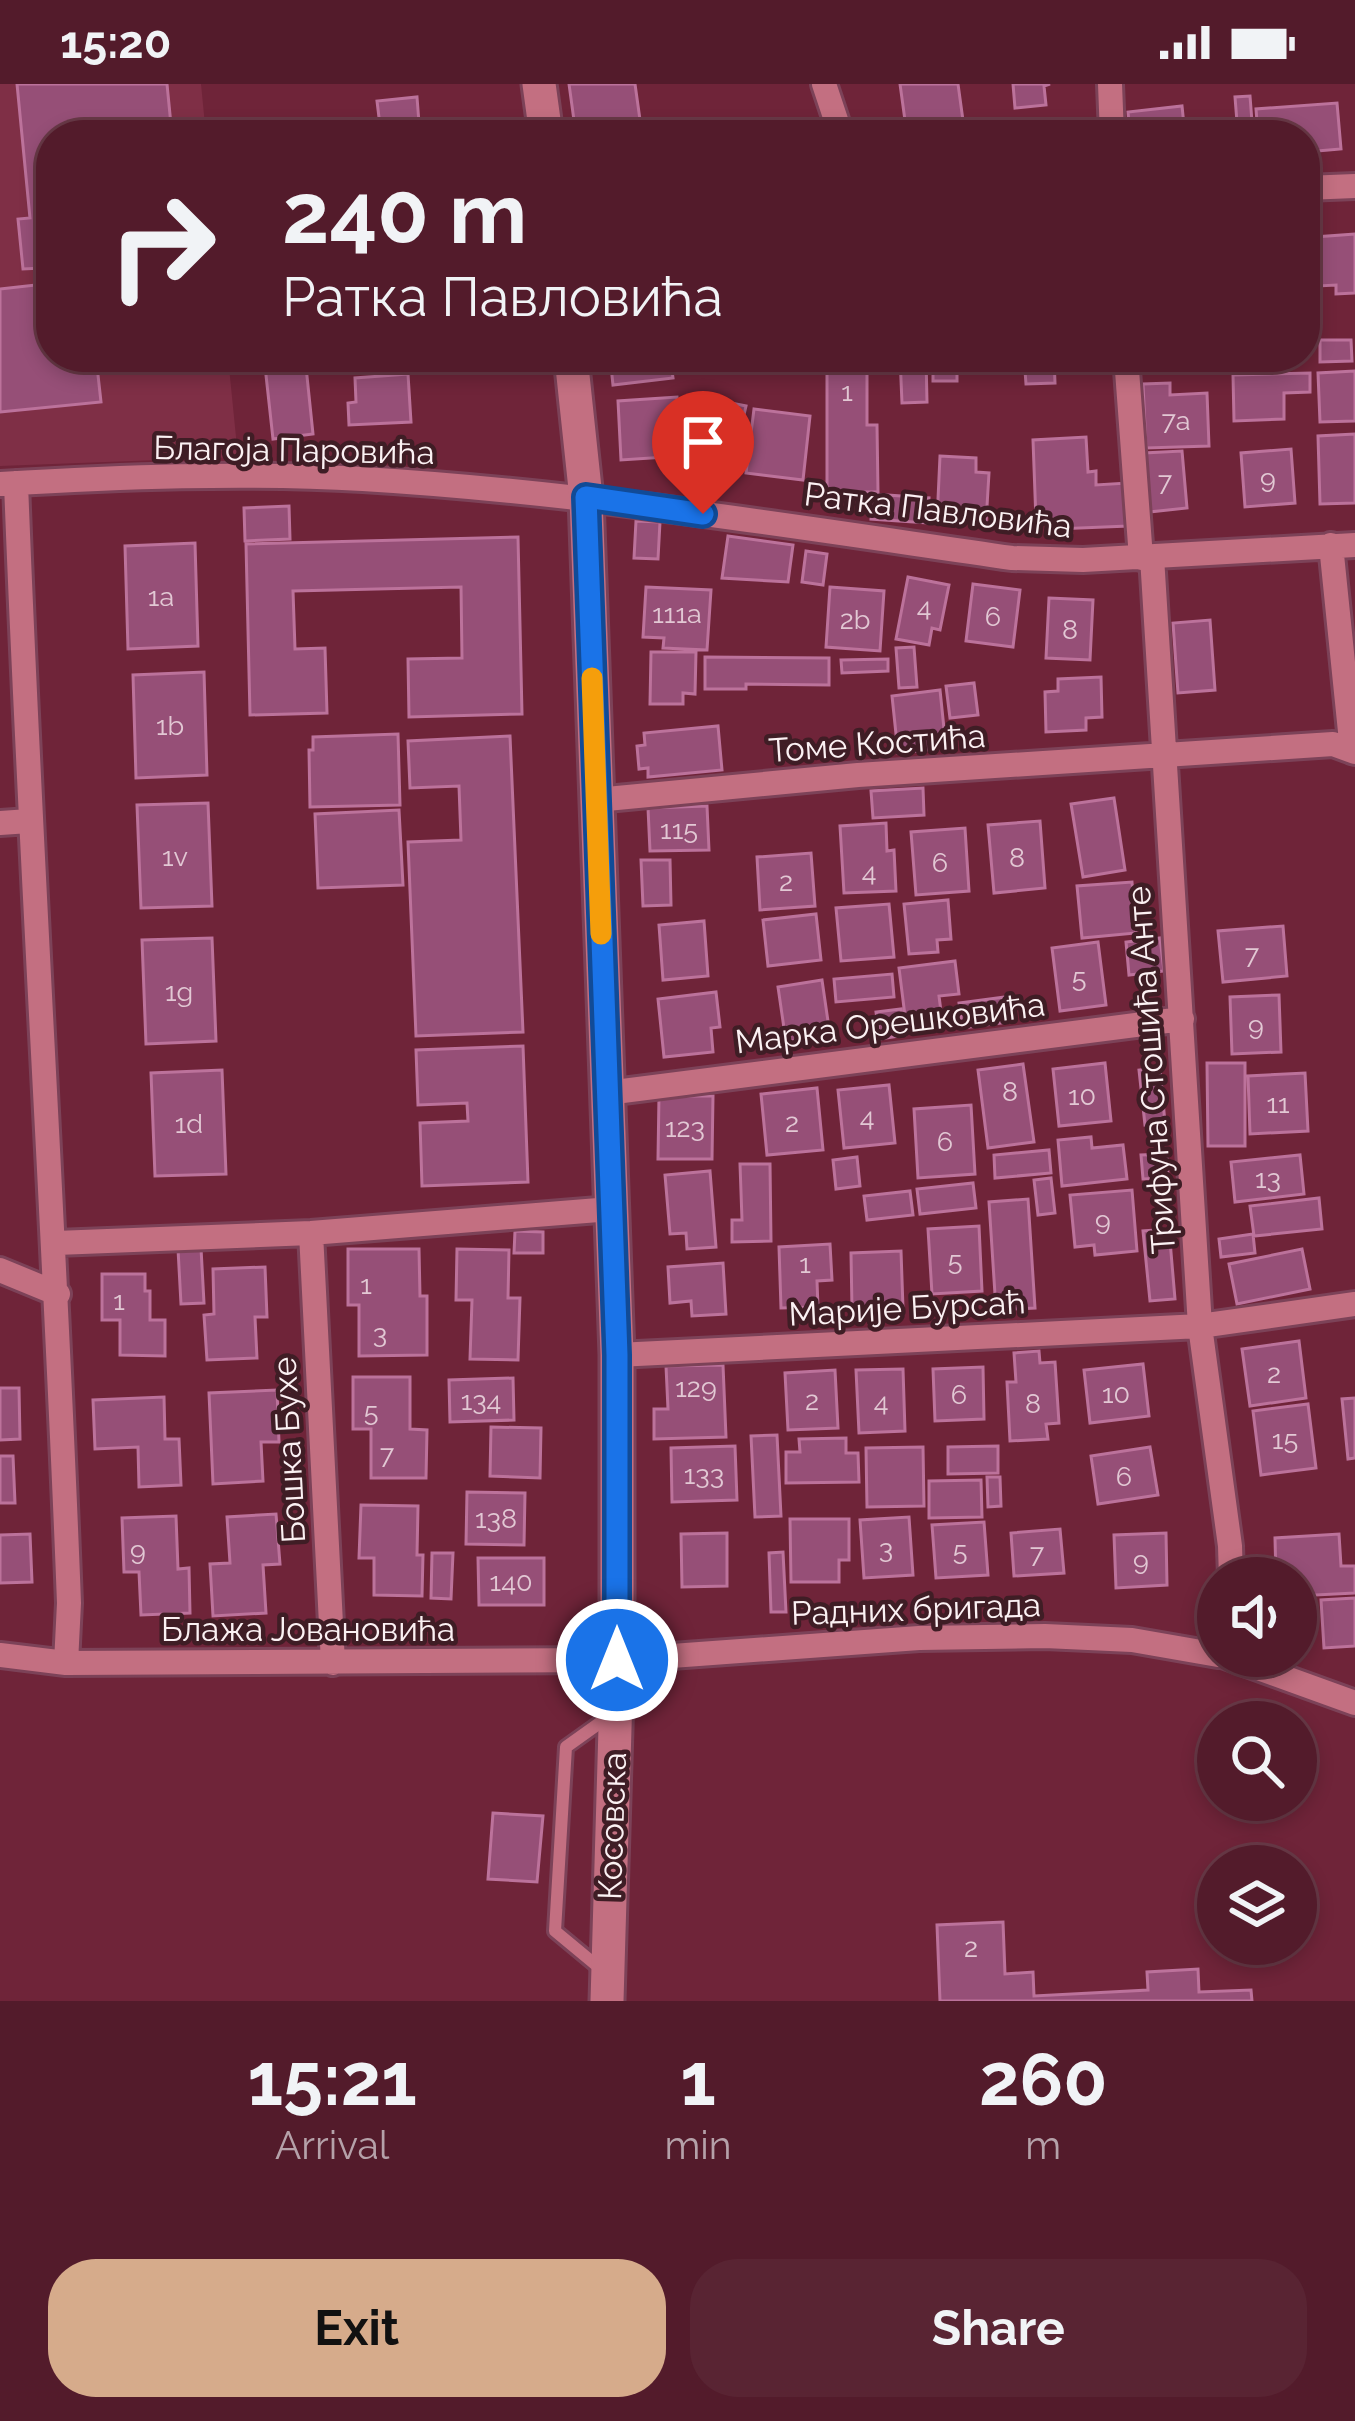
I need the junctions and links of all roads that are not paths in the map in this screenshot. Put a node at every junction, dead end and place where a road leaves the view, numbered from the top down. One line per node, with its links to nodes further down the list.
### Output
1 (539, 84): 4 (street)
2 (824, 84): 5 (street)
3 (1110, 84): 6 (street)
4 (544, 120)
5 (836, 120)
6 (1111, 120)
7 (1355, 186): 8 (street)
8 (1320, 187)
9 (573, 372): 12 (street, Косовска)
10 (1128, 372): 14 (street, Трифуна Стошића Анте)
11 (8, 484): 12 (street, Благоја Паровића); 18 (street)
12 (586, 497): 14 (street, Ратка Павловића); 17 (street, Косовска)
13 (1343, 545): 14 (street, Ратка Павловића); 15 (street)
14 (1147, 557): 16 (street, Трифуна Стошића Анте)
15 (1354, 752): 16 (street, Томе Костића)
16 (1164, 756): 17 (street, Томе Костића); 20 (street, Трифуна Стошића Анте)
17 (596, 800): 21 (street, Косовска)
18 (29, 821): 19 (street); 24 (street)
19 (0, 823)
20 (1181, 1019): 21 (street, Марка Орешковића); 28 (street, Трифуна Стошића Анте)
21 (607, 1093): 22 (street, Косовска)
22 (610, 1209): 23 (street); 29 (street, Косовска)
23 (311, 1233): 24 (street); 35 (street, Бошка Бухе)
24 (56, 1243): 26 (street)
25 (0, 1270): 26 (street)
26 (58, 1294): 34 (street)
27 (1355, 1304): 28 (street, Марије Бурсаћ)
28 (1200, 1326): 29 (street, Марије Бурсаћ); 30 (street, Трифуна Стошића Анте)
29 (617, 1355): 33 (street, Косовска)
30 (1231, 1557)
31 (1197, 1651): 33 (street, Радних бригада)
32 (0, 1655): 34 (street, Блажа Јовановића)
33 (617, 1660): 35 (street, Блажа Јовановића); 38 (street, Косовска)
34 (66, 1663): 35 (street, Блажа Јовановића)
35 (333, 1663)
36 (1282, 1677): 37 (street, Радних бригада)
37 (1355, 1703)
38 (615, 1712): 39 (street, Косовска); 39 (lane)
39 (608, 1988)

